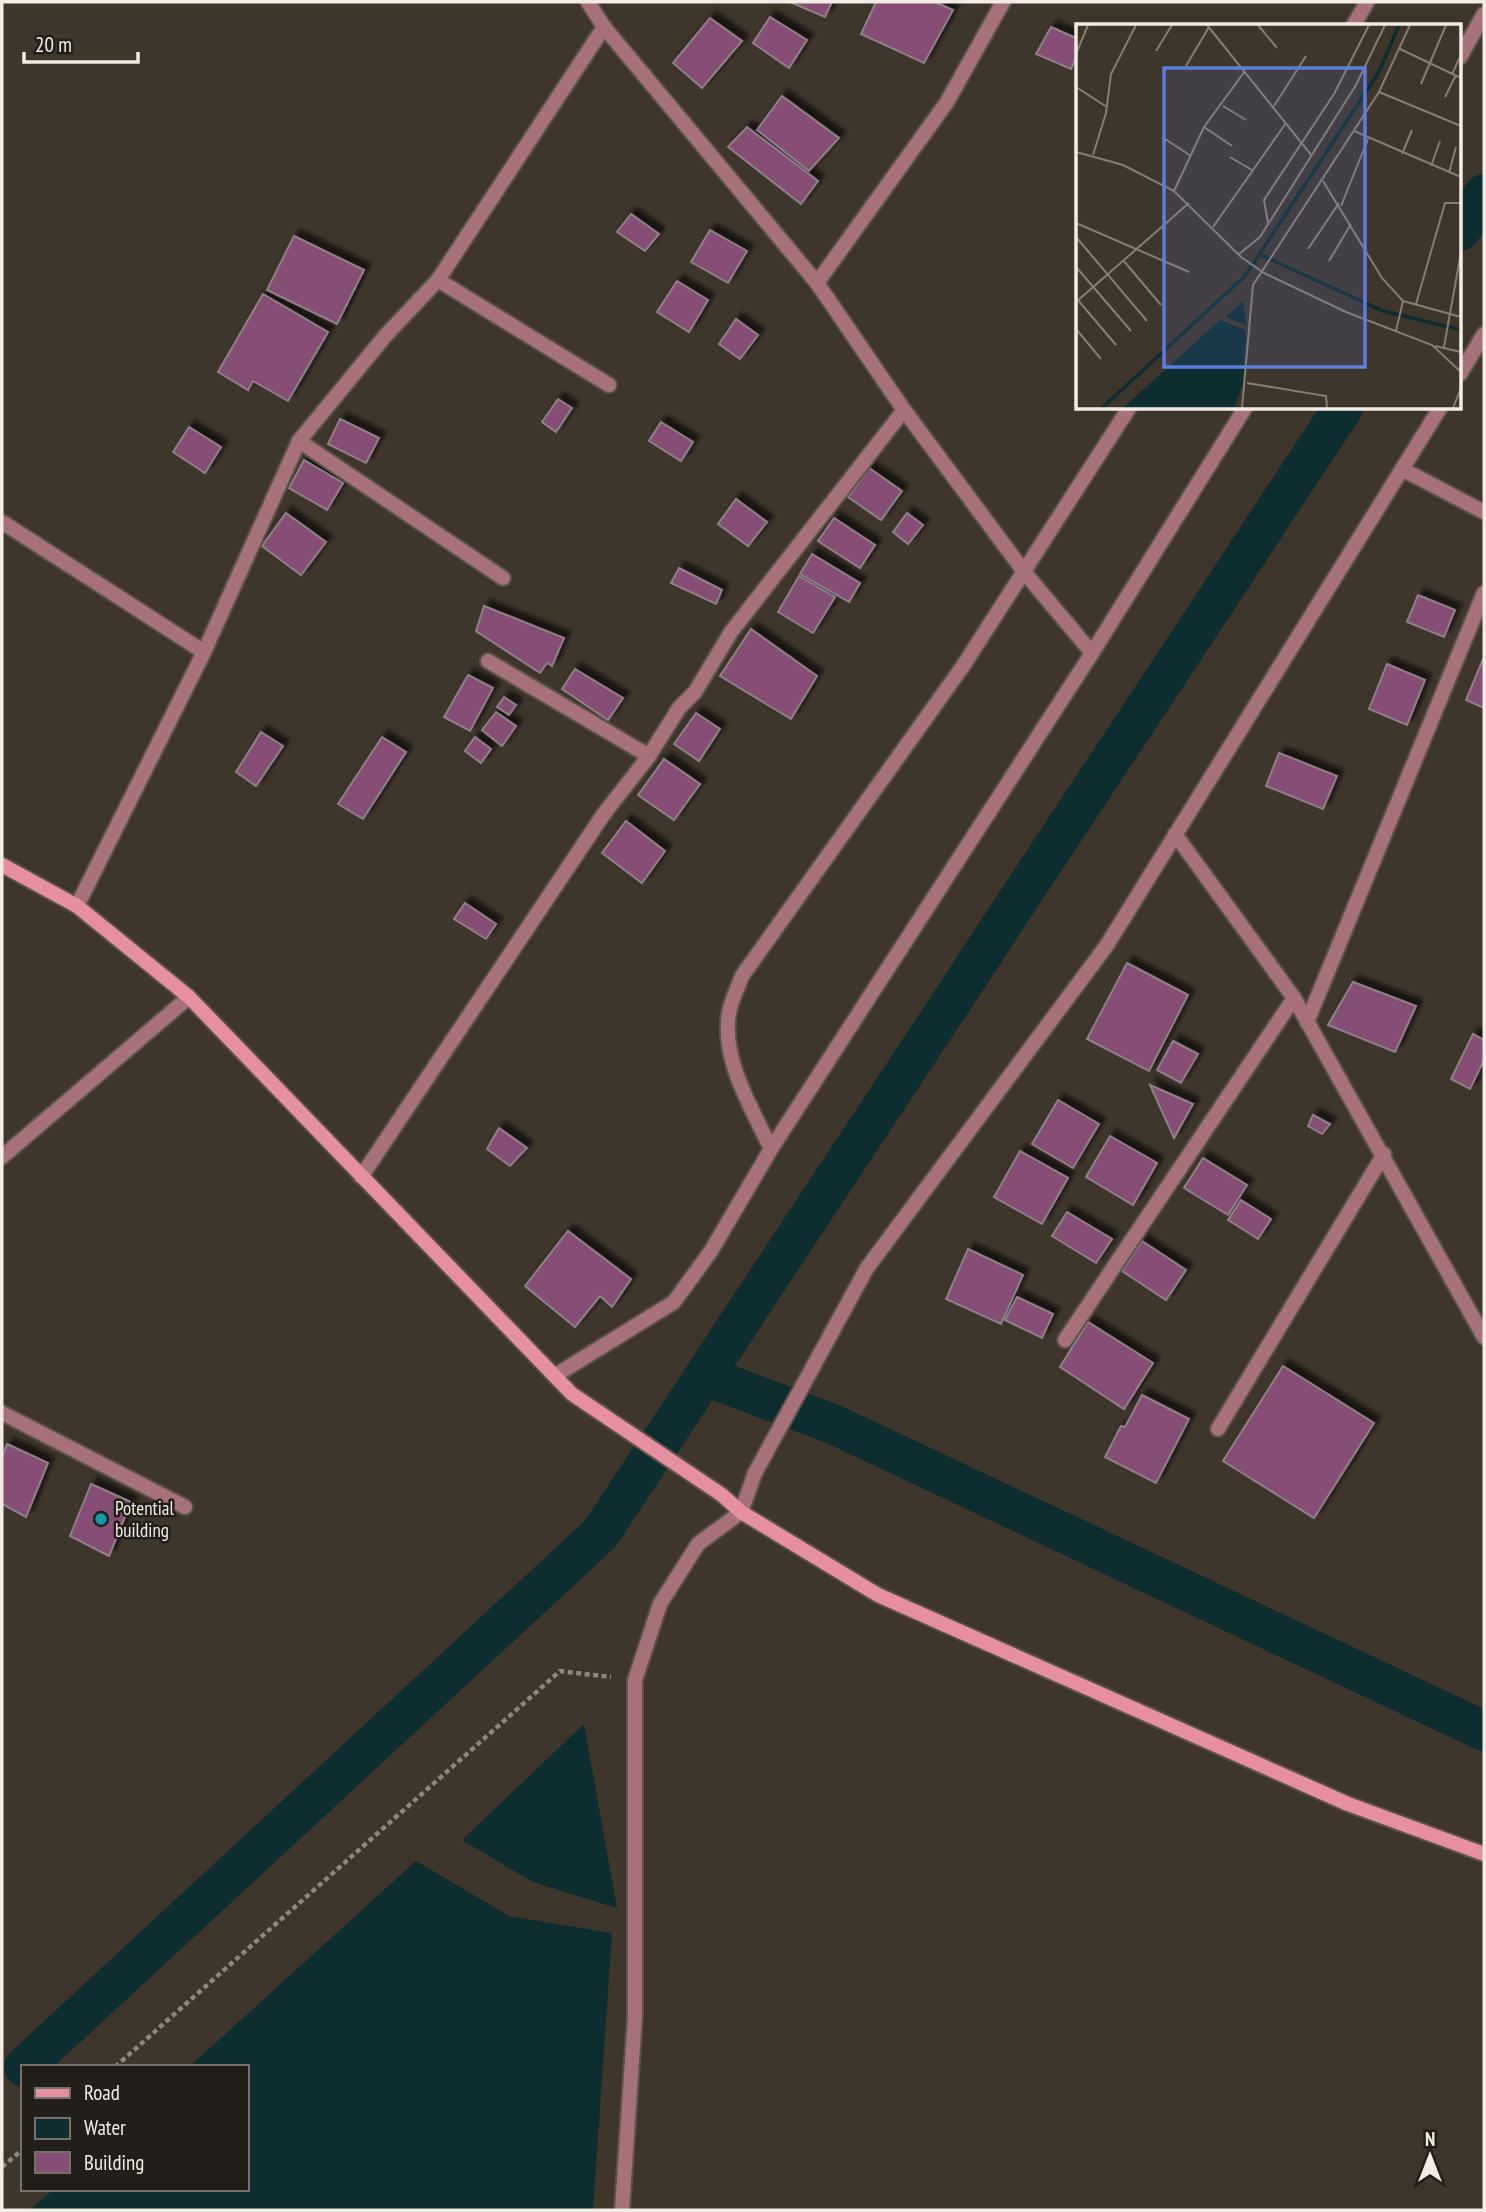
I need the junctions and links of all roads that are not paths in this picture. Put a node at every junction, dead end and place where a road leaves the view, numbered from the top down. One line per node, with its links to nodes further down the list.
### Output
1 (588, 2): 6 (street)
2 (1003, 2): 9 (street)
3 (1367, 2): 5 (street)
4 (1484, 14): 7 (street)
5 (1354, 24)
6 (604, 27): 8 (street); 9 (street)
7 (1462, 53)
8 (438, 279): 12 (street); 17 (street)
9 (817, 283): 13 (street)
10 (1484, 334): 11 (street)
11 (1462, 371)
12 (609, 384)
13 (904, 410): 21 (street); 27 (street)
14 (1128, 410): 21 (street)
15 (1244, 410): 25 (street)
16 (1439, 410): 18 (street)
17 (299, 440): 22 (street); 24 (street)
18 (1402, 470): 19 (street); 28 (street)
19 (1484, 512)
20 (2, 522): 24 (street)
21 (1025, 573): 25 (street); 34 (street)
22 (503, 578)
23 (1484, 593): 33 (street)
24 (204, 652): 30 (street)
25 (1092, 653): 34 (street)
26 (488, 661): 27 (street)
27 (649, 756): 37 (street)
28 (1175, 834): 32 (street); 44 (street)
29 (2, 865): 30 (main road)
30 (77, 906): 31 (main road)
31 (189, 997): 36 (street); 37 (main road)
32 (1294, 998): 33 (street); 39 (street)
33 (1307, 1022): 35 (street)
34 (771, 1149): 40 (street)
35 (1384, 1154): 38 (street); 42 (street)
36 (2, 1157)
37 (361, 1177): 40 (main road)
38 (1484, 1337)
39 (1065, 1340)
40 (556, 1375): 44 (main road)
41 (2, 1413): 43 (street)
42 (1218, 1429)
43 (186, 1507)
44 (741, 1512): 45 (main road); 46 (street)
45 (1484, 1854)
46 (622, 2210)

